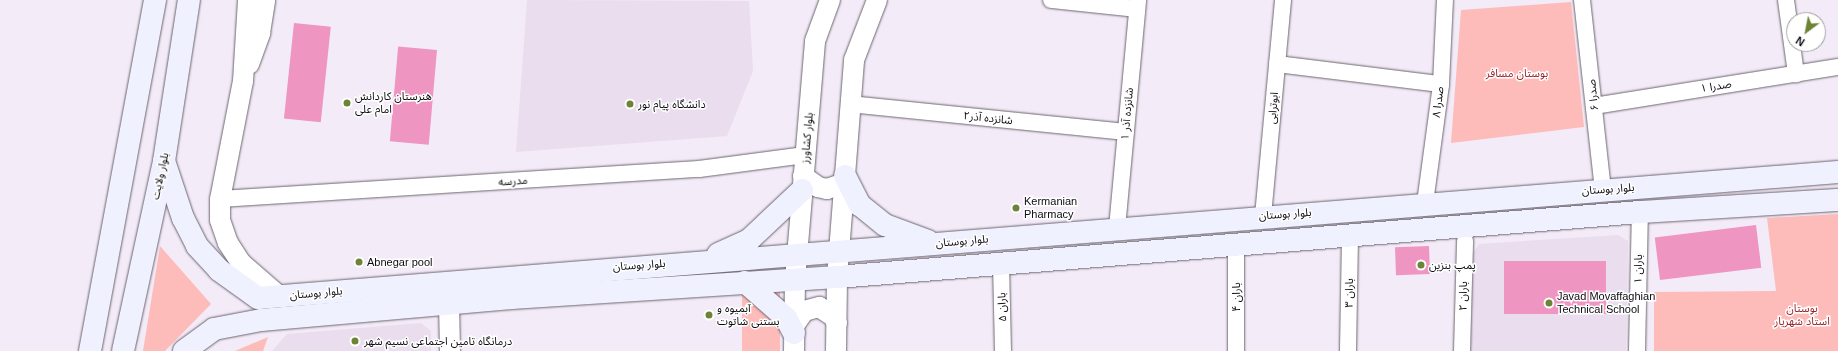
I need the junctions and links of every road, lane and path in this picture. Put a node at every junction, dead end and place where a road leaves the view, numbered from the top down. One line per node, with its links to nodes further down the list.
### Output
1 (155, 0): 51 (main road)
2 (189, 0): 22 (main road, بلوار ولایت)
3 (248, 0): 16 (street)
4 (265, 0): 16 (street)
5 (830, 0): 21 (street, بلوار کشاورز)
6 (877, 0): 18 (street)
7 (1051, 0): 12 (street)
8 (1283, 0): 13 (street, ابوترابی)
9 (1445, 0): 17 (street, صدرا ۸)
10 (1582, 0): 19 (street, صدرا ۶)
11 (1786, 0): 15 (street)
12 (1138, 5): 20 (street, شانزده آذر ۱)
13 (1277, 64): 17 (street); 31 (street, ابوترابی)
14 (1838, 67): 15 (street, صدرا ۱)
15 (1796, 74): 19 (street, صدرا ۱)
16 (243, 81): 27 (street)
17 (1441, 84): 29 (street, صدرا ۸)
18 (850, 104): 20 (street, شانزده آذر۲); 24 (street)
19 (1594, 106): 26 (street, صدرا ۶)
20 (1126, 132): 33 (street, شانزده آذر ۱)
21 (805, 155): 25 (street, بلوار کشاورز); 27 (street, مدرسه)
22 (164, 160): 46 (main road); 52 (main road, بلوار ولایت)
23 (1838, 172): 26 (main road, بلوار بوستان)
24 (844, 180): 25 (street); 36 (main road); 39 (street)
25 (803, 183): 40 (street, بلوار کشاورز); 41 (main road)
26 (1602, 190): 29 (main road, بلوار بوستان)
27 (220, 199): 46 (street)
28 (1838, 200): 30 (main road, بلوار بوستان)
29 (1426, 203): 31 (main road, بلوار بوستان)
30 (1640, 212): 34 (main road, بلوار بوستان); 60 (street, باران ۱)
31 (1263, 216): 32 (main road, بلوار بوستان)
32 (1200, 221): 33 (main road, بلوار بوستان); 38 (main road)
33 (1117, 228): 36 (main road, بلوار بوستان)
34 (1350, 234): 37 (main road, بلوار بوستان); 58 (street, باران ۳)
35 (1465, 241): 59 (street, باران ۲)
36 (934, 243): 39 (main road, بلوار بوستان)
37 (1236, 243): 38 (main road, بلوار بوستان); 57 (street, باران ۴)
38 (1201, 246): 42 (main road, بلوار بوستان)
39 (839, 251): 40 (main road, بلوار بوستان); 43 (street)
40 (797, 254): 41 (main road, بلوار بوستان); 44 (street, بلوار کشاورز)
41 (703, 261): 46 (main road, بلوار بوستان)
42 (1001, 263): 43 (main road, بلوار بوستان); 56 (street, باران ۵)
43 (837, 277): 44 (main road, بلوار بوستان); 49 (street)
44 (795, 280): 45 (main road, بلوار بوستان); 50 (street, بلوار کشاورز)
45 (745, 282): 47 (main road, بلوار بوستان); 50 (main road)
46 (269, 297): 48 (main road)
47 (449, 304): 48 (main road, بلوار بوستان); 54 (street)
48 (261, 320): 53 (main road, بلوار بوستان)
49 (837, 323): 50 (street); 55 (street)
50 (794, 336)
51 (90, 351)
52 (123, 351)
53 (184, 351)
54 (450, 351)
55 (836, 351)
56 (1004, 351)
57 (1236, 351)
58 (1348, 351)
59 (1462, 351)
60 (1637, 351)

